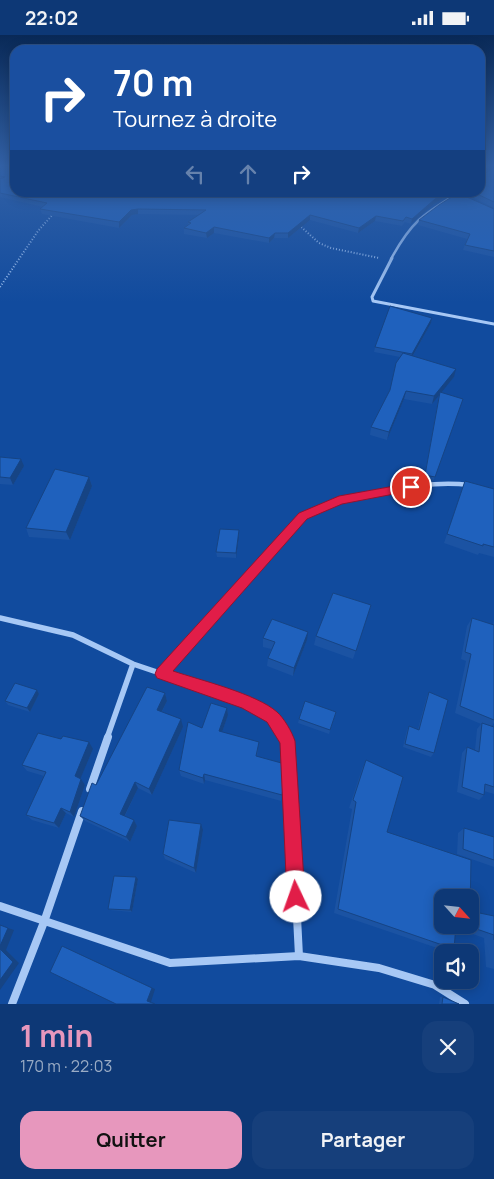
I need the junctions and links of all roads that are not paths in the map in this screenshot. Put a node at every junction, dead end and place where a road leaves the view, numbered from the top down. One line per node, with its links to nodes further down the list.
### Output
1 (430, 212): 2 (street)
2 (494, 324)
3 (477, 487): 6 (street)
4 (0, 618): 5 (street)
5 (133, 664): 6 (street); 7 (street)
6 (162, 674): 11 (street)
7 (88, 793)
8 (85, 802): 10 (street)
9 (0, 905): 10 (street)
10 (44, 922): 11 (street); 12 (street)
11 (299, 956): 13 (street)
12 (12, 1004)
13 (465, 1004)

